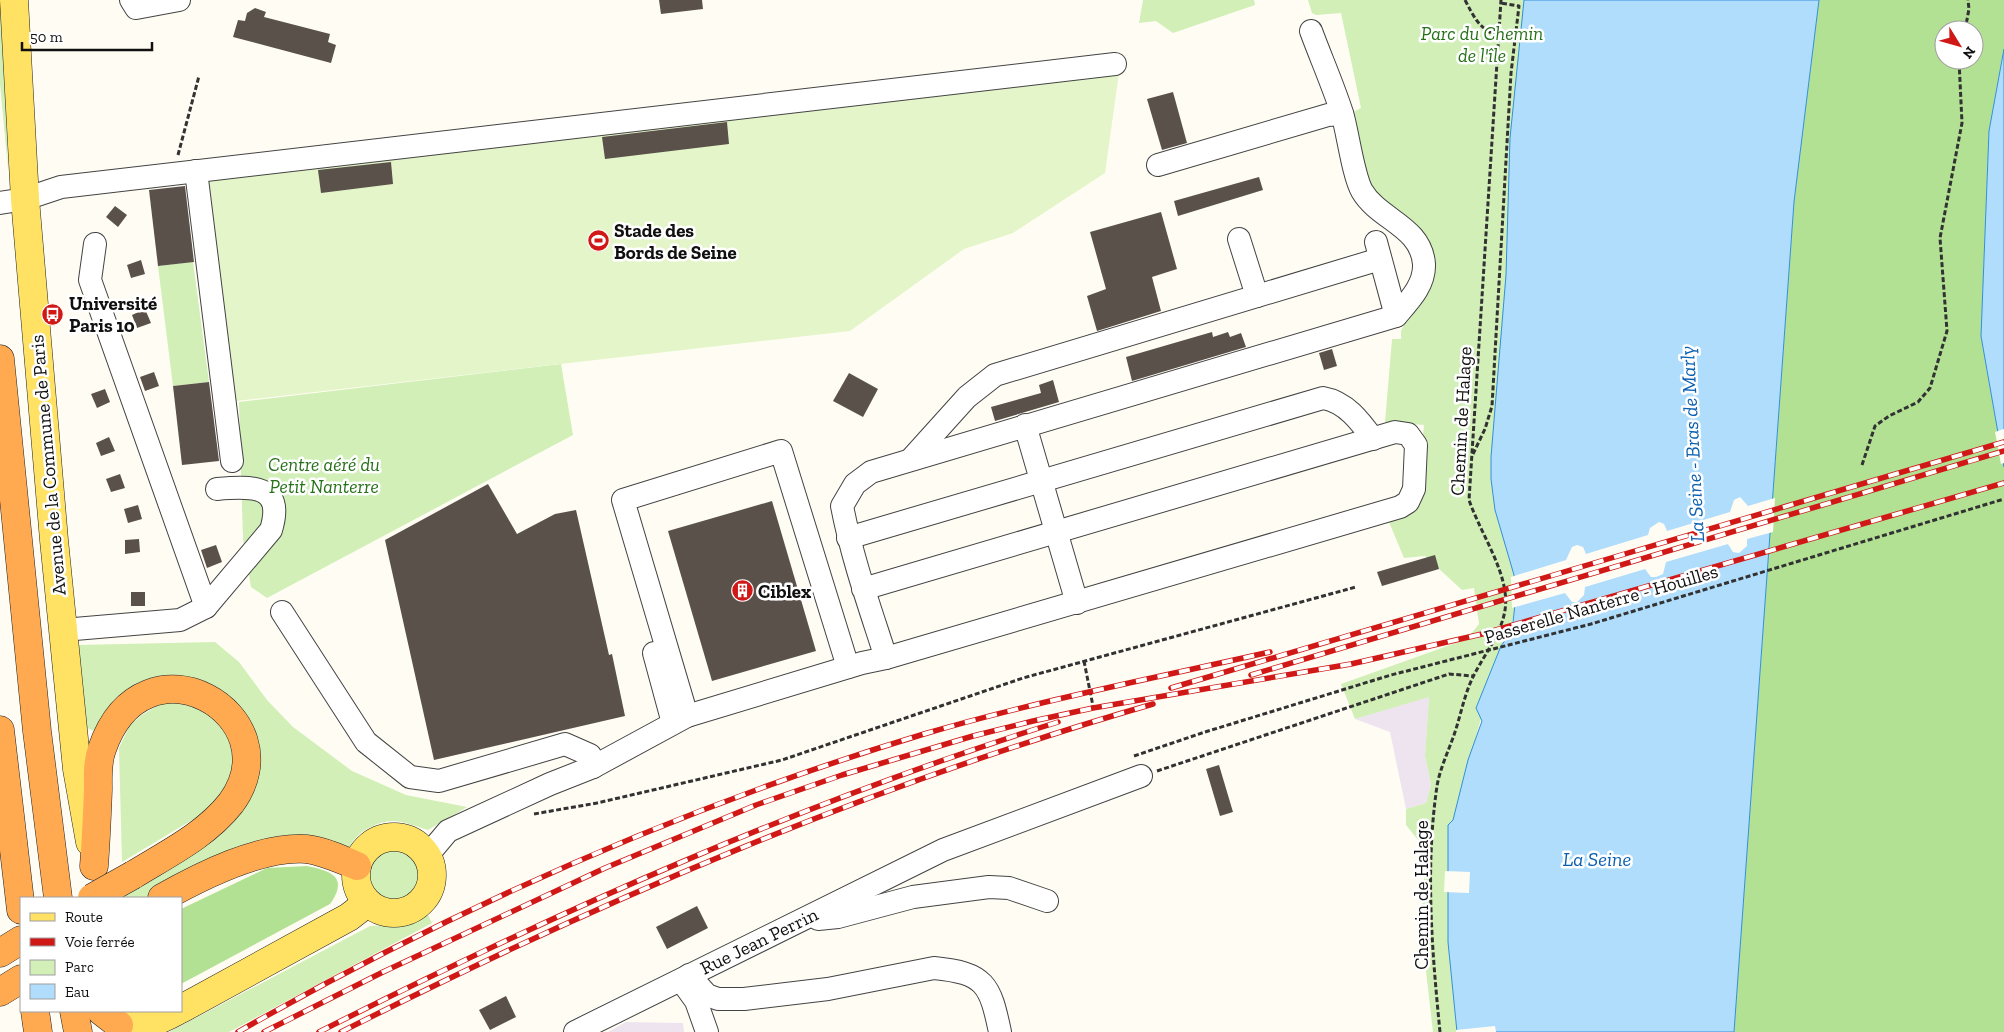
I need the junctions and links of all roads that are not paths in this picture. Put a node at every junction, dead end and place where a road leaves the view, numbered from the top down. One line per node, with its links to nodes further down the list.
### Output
1 (14, 0): 9 (main road, Avenue de la Commune de Paris)
2 (131, 0): 3 (street)
3 (179, 0)
4 (1310, 31): 6 (street)
5 (1115, 64): 8 (street)
6 (1342, 114): 7 (street); 13 (street)
7 (1158, 165)
8 (196, 171): 9 (street); 18 (street)
9 (13, 201): 27 (main road, Avenue de la Commune de Paris)
10 (1239, 240): 12 (street)
11 (95, 244): 25 (street)
12 (1256, 296): 13 (street); 17 (street)
13 (1396, 316): 15 (street)
14 (0, 359): 32 (highway)
15 (1025, 425): 17 (street); 19 (street)
16 (1373, 439): 19 (street); 21 (street); 24 (street)
17 (911, 459): 22 (street)
18 (232, 461)
19 (1041, 481): 21 (street); 22 (street)
20 (217, 489): 25 (street)
21 (1056, 532): 23 (street); 24 (street)
22 (848, 538): 23 (street)
23 (863, 589): 28 (street)
24 (1077, 603): 28 (street)
25 (206, 607): 27 (street)
26 (282, 612): 33 (street)
27 (63, 630): 36 (main road, Avenue de la Commune de Paris)
28 (886, 658): 29 (street)
29 (855, 665): 30 (street); 30 (street)
30 (680, 720): 33 (street)
31 (0, 730): 43 (highway)
32 (37, 730): 39 (highway); 40 (highway)
33 (593, 767): 35 (street)
34 (1140, 776): 46 (street, Rue Jean Perrin)
35 (427, 856): 37 (main road); 45 (main road)
36 (94, 866): 41 (highway, bridge); 42 (main road, Avenue de la Commune de Paris)
37 (357, 866): 38 (highway); 45 (main road)
38 (165, 896)
39 (58, 897)
40 (74, 897)
41 (94, 897)
42 (100, 897)
43 (20, 901)
44 (1047, 901): 46 (street)
45 (367, 903): 52 (main road)
46 (800, 921): 49 (street, Rue Jean Perrin)
47 (20, 941): 48 (highway)
48 (0, 953)
49 (686, 978): 59 (street, Rue Jean Perrin); 60 (street); 61 (street)
50 (20, 980): 51 (highway)
51 (0, 992)
52 (182, 1008)
53 (35, 1012): 57 (highway)
54 (74, 1012): 58 (highway)
55 (175, 1012): 56 (main road)
56 (114, 1020)
57 (38, 1032)
58 (78, 1032)
59 (575, 1032)
60 (707, 1032)
61 (1000, 1032)

